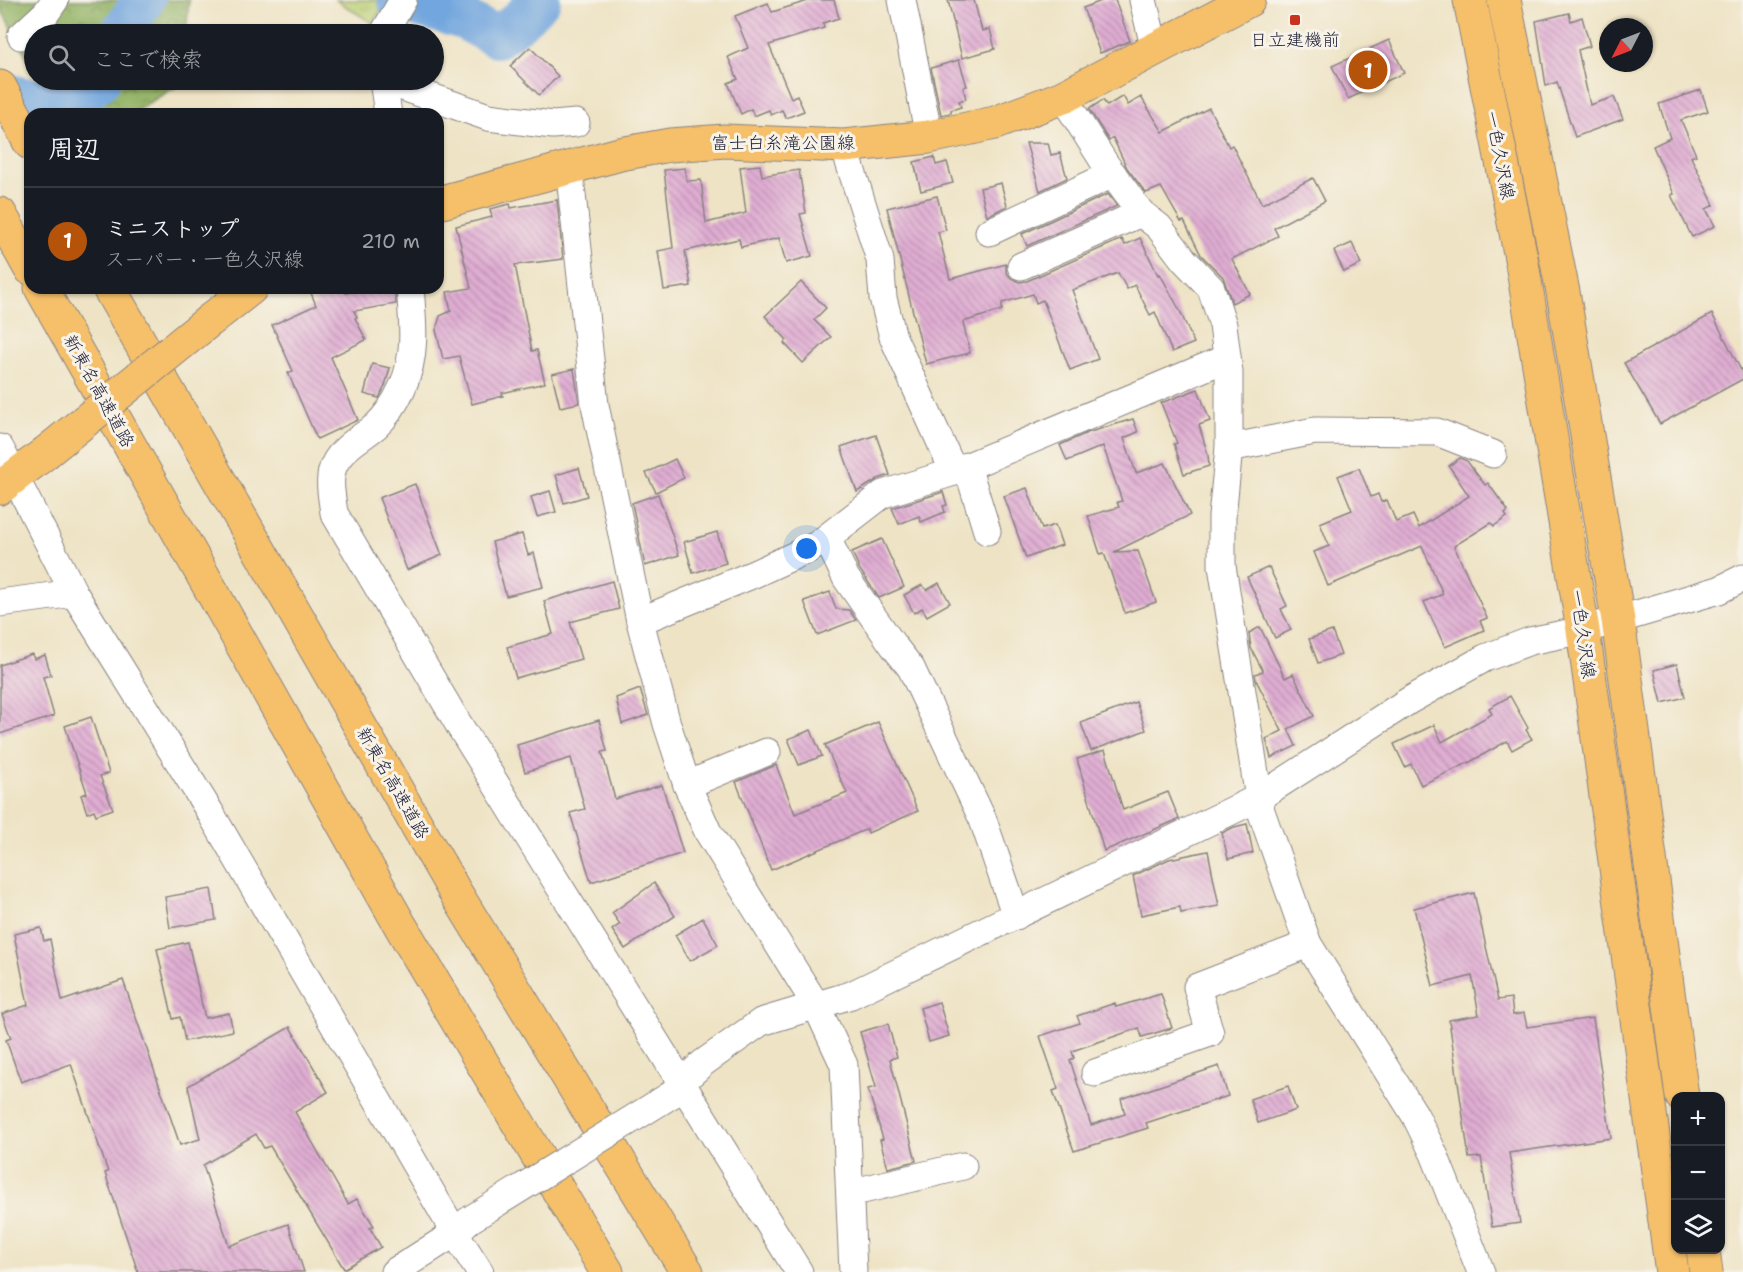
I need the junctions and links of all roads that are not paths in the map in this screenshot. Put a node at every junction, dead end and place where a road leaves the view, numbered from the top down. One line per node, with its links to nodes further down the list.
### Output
1 (55, 0): 7 (street)
2 (902, 0): 18 (street)
3 (1143, 0): 10 (street)
4 (1249, 0): 10 (main road, 富士白糸滝公園線)
5 (1470, 0): 45 (main road, 一色久沢線)
6 (1504, 0): 43 (main road, 一色久沢線)
7 (34, 24)
8 (24, 33): 9 (street)
9 (21, 36)
10 (1155, 50): 14 (main road, 富士白糸滝公園線)
11 (0, 87): 17 (main road)
12 (384, 90): 15 (street)
13 (411, 90): 16 (street)
14 (1063, 97): 18 (main road, 富士白糸滝公園線); 21 (street)
15 (387, 108)
16 (576, 123)
17 (24, 132)
18 (929, 137): 19 (main road, 富士白糸滝公園線)
19 (844, 146): 20 (main road, 富士白糸滝公園線); 36 (street)
20 (568, 167): 22 (main road, 富士白糸滝公園線); 44 (street)
21 (1113, 174): 23 (street); 25 (street)
22 (444, 201)
23 (1142, 213): 27 (street); 32 (street)
24 (0, 214): 26 (main road)
25 (989, 232)
26 (24, 257)
27 (1021, 266)
28 (44, 294): 61 (main road, 新東名高速道路)
29 (112, 294): 62 (main road, 新東名高速道路)
30 (243, 294): 37 (main road, bridge)
31 (411, 294): 53 (street)
32 (1227, 358): 34 (street); 36 (street)
33 (0, 448): 37 (street)
34 (1229, 448): 35 (street); 48 (street)
35 (1493, 454)
36 (961, 469): 38 (street); 39 (street)
37 (8, 483): 41 (street)
38 (987, 531)
39 (827, 538): 44 (street); 49 (street)
40 (1743, 578): 43 (street)
41 (74, 593): 42 (street); 57 (street)
42 (0, 603)
43 (1618, 620): 45 (street); 54 (main road, 一色久沢線)
44 (639, 621): 47 (street)
45 (1584, 630): 48 (street); 66 (main road, 一色久沢線)
46 (767, 752): 47 (street)
47 (687, 785): 51 (street)
48 (1258, 798): 49 (street); 50 (street)
49 (1017, 916): 51 (street)
50 (1308, 944): 52 (street); 65 (street)
51 (816, 1005): 53 (street); 56 (street)
52 (1095, 1073)
53 (676, 1089): 57 (street, bridge); 63 (street)
54 (1681, 1092)
55 (963, 1166): 56 (street)
56 (849, 1193): 64 (street)
57 (463, 1226): 59 (street); 60 (street)
58 (1704, 1254): 67 (main road)
59 (397, 1271)
60 (480, 1272)
61 (607, 1272)
62 (687, 1272)
63 (799, 1272)
64 (853, 1272)
65 (1481, 1272)
66 (1672, 1272)
67 (1706, 1272)

